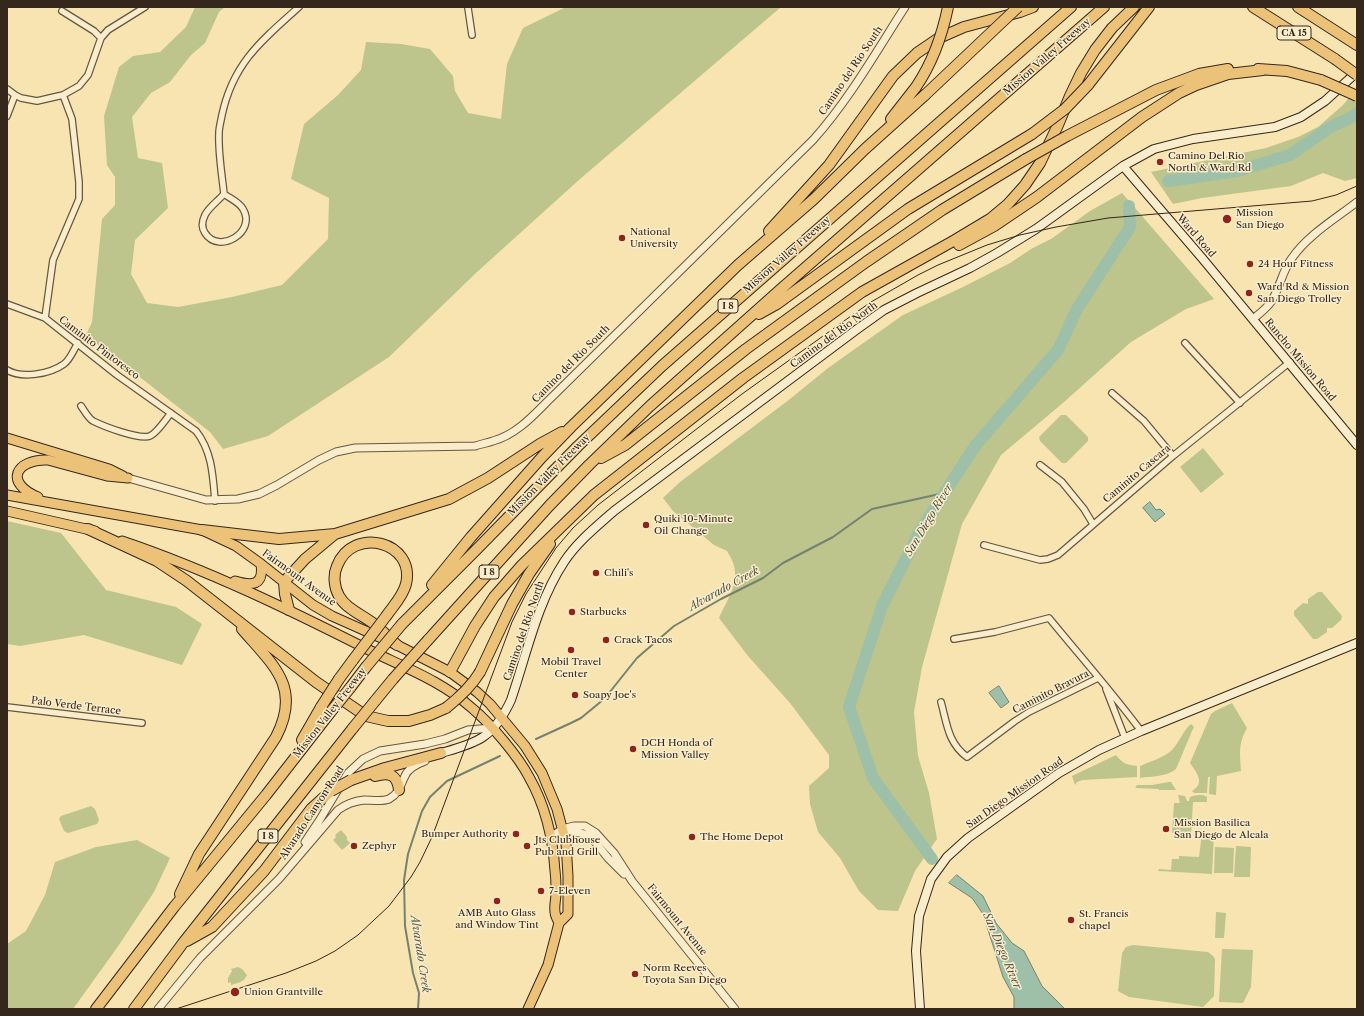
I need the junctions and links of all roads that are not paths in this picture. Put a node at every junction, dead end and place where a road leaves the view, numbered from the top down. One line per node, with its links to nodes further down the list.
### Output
1 (145, 7): 16 (street)
2 (299, 7): 27 (street)
3 (468, 7): 15 (street)
4 (905, 7): 52 (street, Camino del Rio South)
5 (948, 7): 25 (highway, bridge)
6 (1018, 7): 25 (highway, bridge)
7 (1033, 7): 29 (highway)
8 (1071, 7): 65 (highway, Mission Valley Freeway / I 8)
9 (1104, 7): 34 (highway, Mission Valley Freeway / I 8)
10 (1134, 7): 30 (highway)
11 (1149, 7): 34 (highway, bridge)
12 (1253, 7): 19 (highway, CA 15, bridge)
13 (1298, 7): 17 (highway, CA 15)
14 (62, 11): 16 (street)
15 (472, 35)
16 (101, 38): 22 (street)
17 (1354, 43)
18 (1263, 70): 23 (highway, bridge); 30 (highway); 47 (highway, bridge)
19 (1357, 74): 26 (main road, Camino del Rio North)
20 (7, 89): 21 (street)
21 (15, 95): 22 (street); 24 (street)
22 (63, 95): 32 (street, Caminito Pintoresco)
23 (1357, 96)
24 (7, 116)
25 (865, 150): 29 (highway)
26 (1123, 166): 33 (main road, Ward Road); 74 (main road, Camino del Rio North)
27 (224, 194): 27 (street)
28 (1357, 202): 33 (street, Rancho Mission Road)
29 (738, 265): 43 (highway)
30 (851, 300): 54 (highway)
31 (7, 304): 32 (street)
32 (45, 318): 36 (street, Caminito Pintoresco)
33 (1253, 319): 37 (main road, Rancho Mission Road)
34 (743, 323): 47 (highway, Mission Valley Freeway / I 8)
35 (1185, 343): 40 (street)
36 (78, 344): 38 (street); 42 (street, Caminito Pintoresco)
37 (1290, 362): 40 (street, Caminito Cascara); 45 (main road, Rancho Mission Road)
38 (7, 370)
39 (1112, 393): 46 (street)
40 (1240, 403): 46 (street, Caminito Cascara)
41 (81, 406): 42 (street)
42 (171, 413): 52 (street, Caminito Pintoresco)
43 (571, 427): 58 (highway); 65 (highway)
44 (7, 438): 49 (main road)
45 (1357, 445)
46 (1173, 456): 55 (street, Caminito Cascara)
47 (589, 465): 90 (highway, Mission Valley Freeway / I 8, bridge)
48 (1040, 465): 55 (street)
49 (128, 478): 51 (main road); 52 (street, Camino del Rio South)
50 (7, 495): 51 (main road, Fairmount Avenue)
51 (49, 501): 57 (main road, Fairmount Avenue)
52 (215, 501)
53 (7, 510): 56 (main road)
54 (565, 522): 64 (highway, bridge); 69 (highway)
55 (1093, 524): 59 (street, Caminito Cascara)
56 (88, 529): 61 (main road); 64 (highway)
57 (202, 530): 58 (highway); 60 (main road, Fairmount Avenue)
58 (335, 534): 62 (highway)
59 (984, 544)
60 (261, 564): 61 (main road); 62 (main road, Fairmount Avenue)
61 (222, 580): 63 (main road)
62 (284, 582): 63 (highway); 68 (main road, Fairmount Avenue)
63 (289, 610): 76 (main road)
64 (228, 612): 88 (highway)
65 (402, 624): 80 (highway, Mission Valley Freeway / I 8, bridge)
66 (954, 639): 70 (street)
67 (1357, 643): 77 (main road, San Diego Mission Road)
68 (397, 644): 69 (main road, Fairmount Avenue); 80 (highway, bridge)
69 (450, 672): 74 (main road, Fairmount Avenue)
70 (1098, 678): 71 (street); 72 (street, Caminito Bravura)
71 (1105, 687): 77 (street); 78 (street)
72 (941, 702)
73 (7, 707): 75 (street, Palo Verde Terrace)
74 (501, 717): 76 (main road, Camino del Rio North); 85 (main road, Fairmount Avenue)
75 (142, 723)
76 (492, 728): 79 (main road, Camino del Rio North); 83 (street, Alvarado Canyon Road); 86 (main road)
77 (1141, 731): 78 (main road, San Diego Mission Road)
78 (1125, 738): 96 (main road, San Diego Mission Road)
79 (441, 753): 81 (highway); 82 (street)
80 (284, 771): 88 (highway, Mission Valley Freeway / I 8)
81 (355, 778): 82 (highway); 83 (highway, bridge)
82 (399, 790): 84 (street, Alvarado Canyon Road)
83 (333, 792): 84 (street); 87 (street, Alvarado Canyon Road); 90 (highway)
84 (338, 810): 87 (street, Alvarado Canyon Road)
85 (562, 829): 86 (street); 89 (main road); 95 (street, Fairmount Avenue)
86 (551, 837): 89 (main road)
87 (286, 871): 93 (street, Alvarado Canyon Road)
88 (174, 907): 91 (highway, Mission Valley Freeway / I 8)
89 (559, 924): 94 (main road)
90 (183, 943): 92 (highway, Mission Valley Freeway / I 8)
91 (96, 1009)
92 (134, 1009)
93 (158, 1009)
94 (528, 1009)
95 (735, 1009)
96 (920, 1009)

